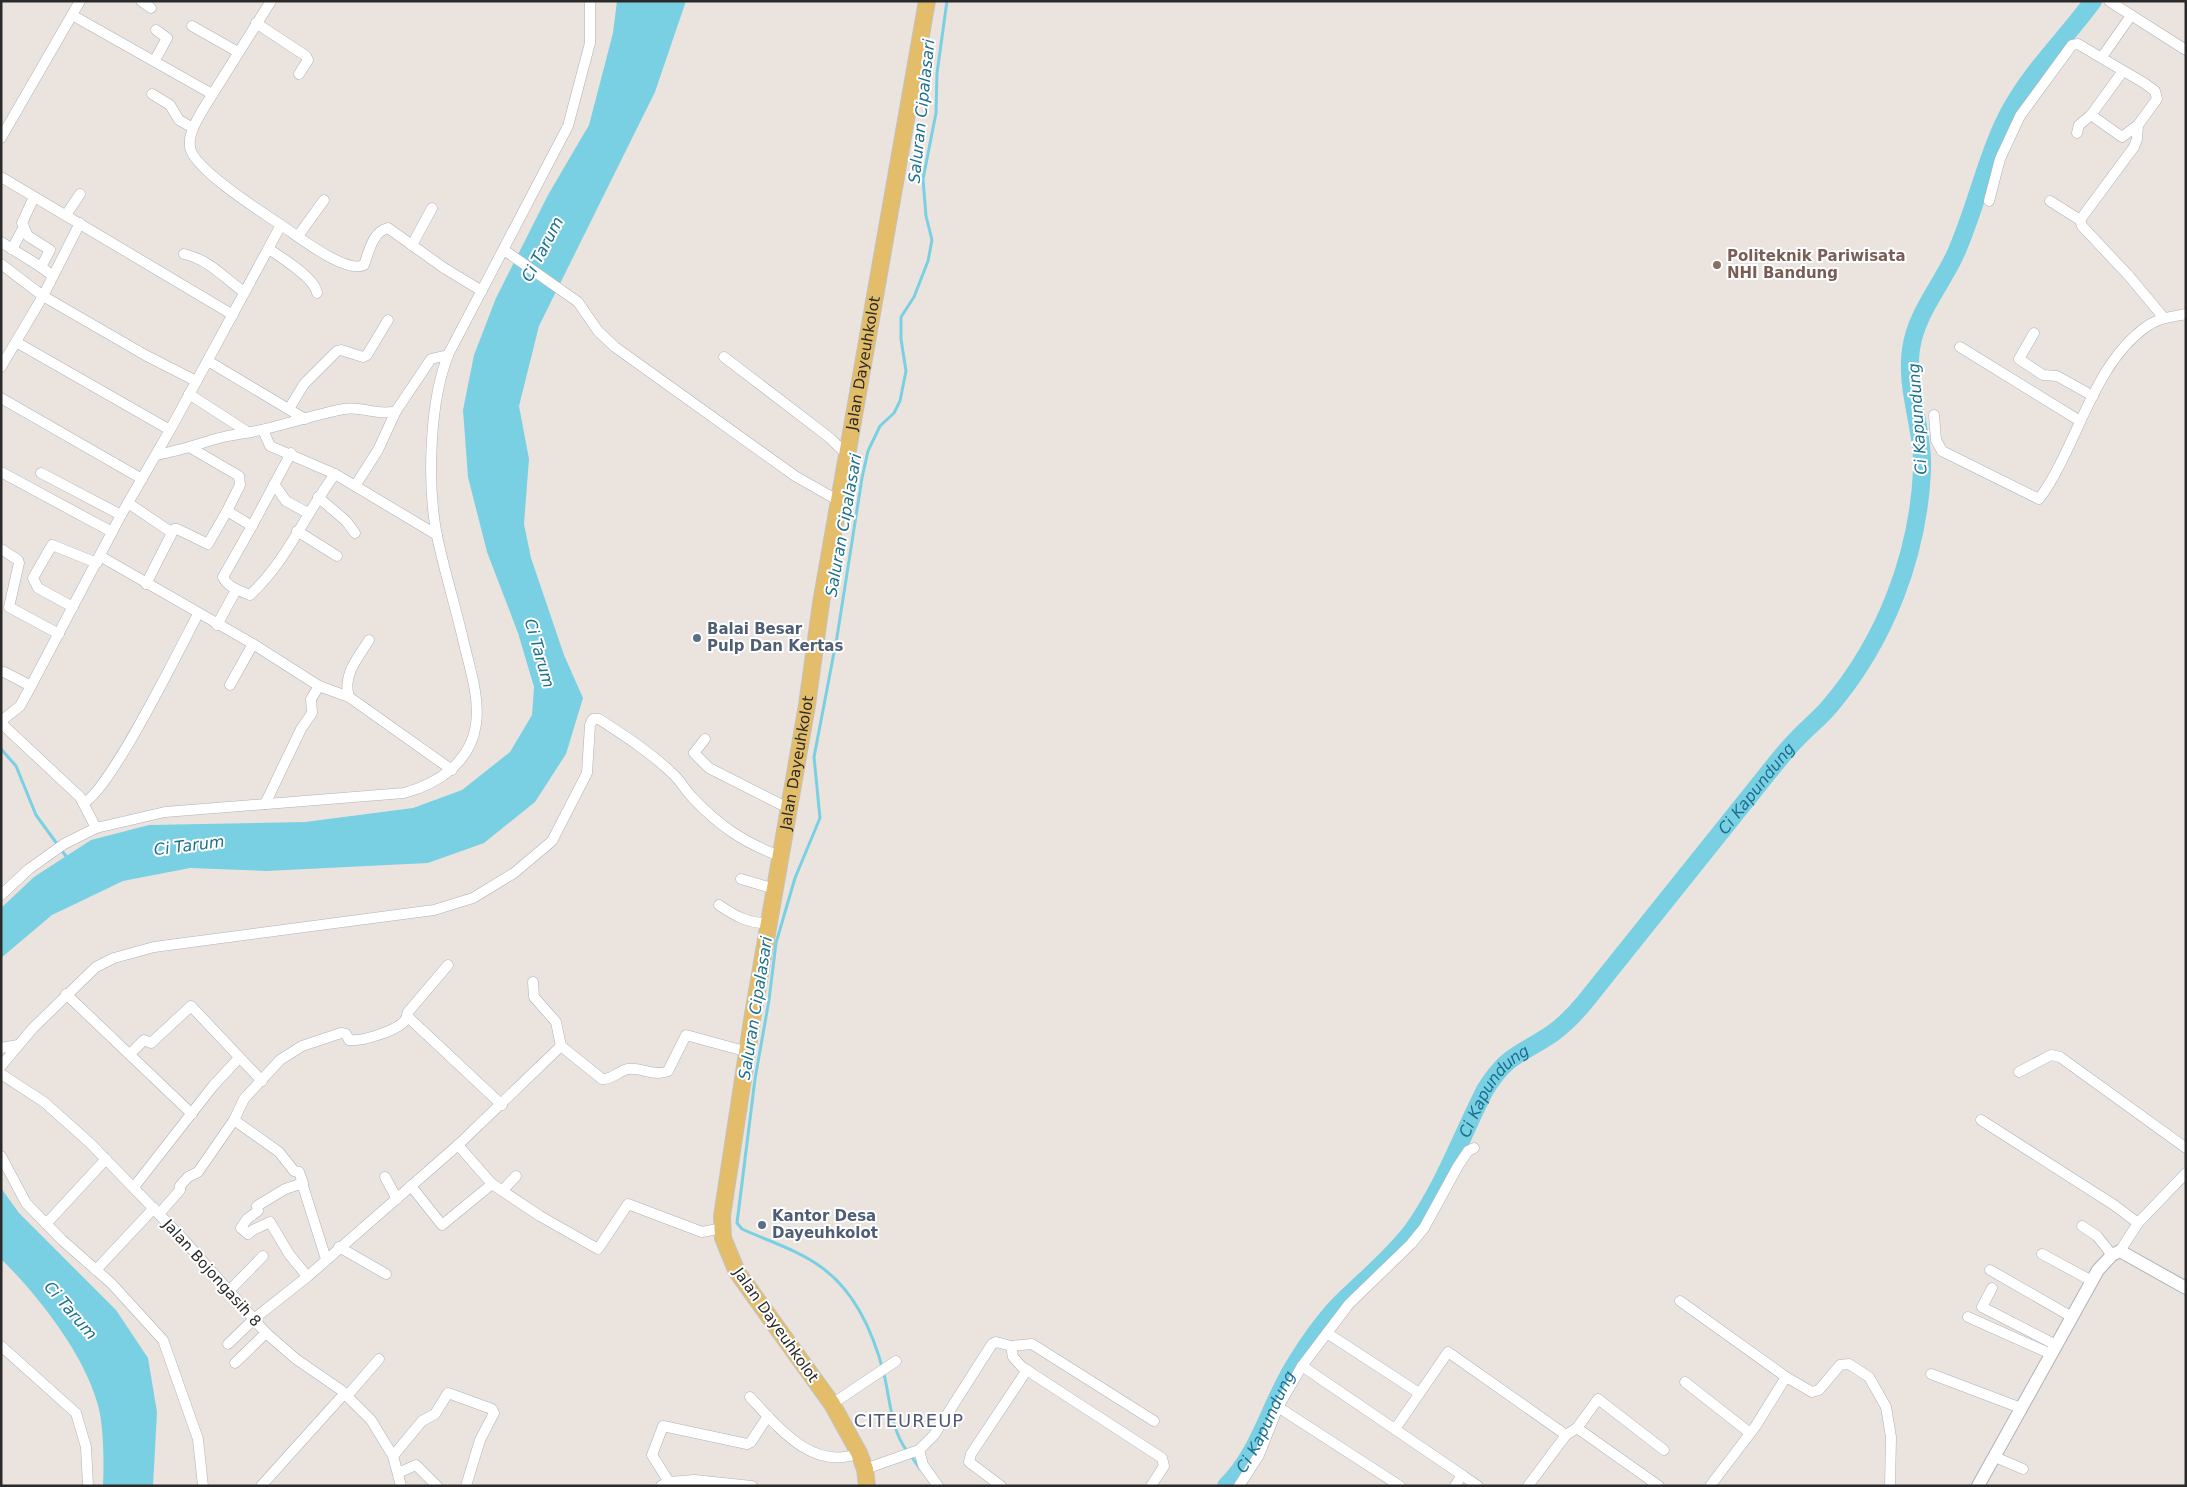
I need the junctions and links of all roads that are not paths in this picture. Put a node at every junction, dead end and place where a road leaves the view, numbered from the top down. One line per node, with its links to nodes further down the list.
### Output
1 (80, 1): 8 (street)
2 (141, 1): 7 (street)
3 (271, 1): 10 (street)
4 (590, 1): 43 (street)
5 (927, 1): 78 (main road, Jalan Dayeuhkolot)
6 (2109, 1): 9 (street)
7 (151, 8)
8 (72, 15): 16 (street); 25 (street)
9 (2130, 17): 13 (street); 15 (street)
10 (256, 23): 14 (street); 18 (street)
11 (192, 26): 14 (street)
12 (156, 30): 16 (street)
13 (2186, 50)
14 (238, 52): 20 (street)
15 (2102, 57): 17 (street); 30 (street)
16 (155, 60): 20 (street)
17 (2123, 71): 21 (street); 22 (street)
18 (299, 74)
19 (152, 94): 23 (street)
20 (212, 94): 23 (street)
21 (2090, 115): 22 (street); 24 (street)
22 (2138, 125): 34 (street)
23 (192, 128): 36 (street)
24 (2076, 134)
25 (1, 138)
26 (1, 177): 28 (street)
27 (80, 194): 33 (street)
28 (34, 197): 33 (street); 37 (street)
29 (324, 200): 38 (street)
30 (1989, 201)
31 (2050, 201): 34 (street)
32 (432, 208): 40 (street)
33 (66, 215): 35 (street)
34 (2080, 220): 54 (street)
35 (80, 223): 47 (street); 52 (street)
36 (281, 225): 38 (street); 42 (street)
37 (24, 227): 41 (street); 46 (street)
38 (298, 236): 40 (street)
39 (1, 242): 41 (street)
40 (412, 245): 48 (street)
41 (12, 249): 46 (street)
42 (269, 249): 49 (street); 50 (street)
43 (504, 250): 48 (street); 86 (street)
44 (184, 254): 49 (street)
45 (1, 264): 51 (street)
46 (41, 267): 47 (street)
47 (53, 276): 51 (street)
48 (482, 290): 59 (street)
49 (244, 292): 52 (street)
50 (317, 293)
51 (42, 296): 57 (street); 63 (street)
52 (233, 314): 61 (street)
53 (2186, 314): 54 (street)
54 (2164, 318): 65 (street)
55 (388, 320): 67 (street)
56 (2034, 333): 65 (street)
57 (16, 342): 62 (street); 72 (street)
58 (1960, 347): 71 (street)
59 (448, 355): 68 (street); 96 (street)
60 (724, 357): 78 (street)
61 (208, 361): 63 (street); 67 (street)
62 (1, 367)
63 (196, 381): 64 (street)
64 (189, 394): 72 (street); 74 (street)
65 (2093, 396): 71 (street)
66 (1, 398): 82 (street)
67 (288, 409): 70 (street)
68 (396, 412): 70 (street); 84 (street)
69 (1934, 415): 71 (street)
70 (305, 419): 73 (street)
71 (2080, 421)
72 (170, 430): 77 (street)
73 (263, 430): 74 (street); 76 (street)
74 (246, 431): 75 (street)
75 (191, 448): 77 (street); 88 (street)
76 (291, 453): 81 (street); 83 (street)
77 (156, 454): 82 (street)
78 (847, 454): 86 (main road, Jalan Dayeuhkolot)
79 (1, 472): 93 (street)
80 (41, 473): 90 (street)
81 (335, 474): 84 (street); 85 (street)
82 (142, 479): 87 (street)
83 (274, 484): 89 (street); 91 (street)
84 (354, 486): 96 (street)
85 (318, 497): 89 (street); 95 (street)
86 (840, 501): 118 (main road, Jalan Dayeuhkolot)
87 (128, 502): 90 (street); 94 (street)
88 (227, 511): 91 (street); 94 (street)
89 (308, 513): 92 (street)
90 (121, 515): 93 (street)
91 (252, 526): 101 (street)
92 (297, 531): 98 (street); 101 (street)
93 (112, 532): 99 (street)
94 (171, 532): 100 (street)
95 (355, 533)
96 (437, 535): 115 (street)
97 (1, 549): 105 (street)
98 (337, 556)
99 (98, 559): 100 (street); 102 (street); 102 (street)
100 (146, 584): 103 (street)
101 (236, 590): 104 (street)
102 (73, 607): 105 (street)
103 (198, 614): 104 (street); 116 (street)
104 (217, 625): 107 (street)
105 (59, 634): 110 (street)
106 (369, 640): 112 (street)
107 (253, 644): 109 (street); 111 (street)
108 (4, 672): 110 (street)
109 (230, 685)
110 (31, 686): 113 (street)
111 (319, 686): 112 (street); 117 (street)
112 (349, 697): 115 (street)
113 (1, 722): 116 (street)
114 (705, 740): 118 (street)
115 (452, 770): 117 (street)
116 (83, 803): 119 (street)
117 (265, 804): 119 (street)
118 (788, 808): 120 (main road, Jalan Dayeuhkolot)
119 (96, 828): 123 (street)
120 (780, 856): 122 (main road, Jalan Dayeuhkolot); 128 (street)
121 (741, 879): 122 (street)
122 (775, 889): 125 (main road, Jalan Dayeuhkolot)
123 (1, 895)
124 (719, 905): 125 (street)
125 (769, 923): 133 (main road, Jalan Dayeuhkolot)
126 (448, 965): 129 (street)
127 (533, 982): 131 (street)
128 (66, 994): 130 (street); 134 (street)
129 (407, 1016): 139 (street); 140 (street)
130 (18, 1045): 132 (street); 136 (street)
131 (562, 1046): 133 (street); 140 (street)
132 (1, 1048)
133 (748, 1052): 162 (main road, Jalan Dayeuhkolot)
134 (130, 1054): 135 (street); 141 (street)
135 (239, 1058): 139 (street); 141 (street)
136 (1, 1066)
137 (2019, 1072): 146 (street)
138 (1, 1074): 148 (street, Jalan Bojongasih 8)
139 (262, 1081): 142 (street)
140 (502, 1105): 144 (street)
141 (192, 1114): 155 (street)
142 (234, 1120): 152 (street); 158 (street)
143 (1981, 1120): 159 (street)
144 (458, 1145): 153 (street); 154 (street)
145 (1474, 1148): 181 (street)
146 (2186, 1148)
147 (1, 1156): 160 (street)
148 (106, 1159): 155 (street, Jalan Bojongasih 8); 160 (street)
149 (2186, 1172): 159 (street)
150 (516, 1176): 156 (street)
151 (385, 1177): 157 (street)
152 (302, 1183): 167 (street); 171 (street)
153 (492, 1184): 154 (street); 156 (street)
154 (411, 1186): 157 (street)
155 (134, 1188): 158 (street, Jalan Bojongasih 8)
156 (503, 1190): 162 (street)
157 (397, 1199): 163 (street)
158 (156, 1211): 168 (street); 175 (street, Jalan Bojongasih 8)
159 (2138, 1223): 164 (street)
160 (46, 1224): 168 (street)
161 (2082, 1226): 164 (street)
162 (723, 1228): 197 (main road, Jalan Dayeuhkolot)
163 (339, 1247): 167 (street); 170 (street)
164 (2116, 1253): 172 (street); 174 (street)
165 (2042, 1254): 172 (street)
166 (263, 1256): 175 (street)
167 (326, 1259): 171 (street)
168 (96, 1270): 217 (street)
169 (1990, 1270): 178 (street)
170 (386, 1274)
171 (308, 1276): 179 (street)
172 (2092, 1281): 178 (street)
173 (1992, 1288): 185 (street)
174 (2186, 1288)
175 (229, 1291): 179 (street, Jalan Bojongasih 8)
176 (1680, 1301): 192 (street)
177 (1968, 1317): 185 (street)
178 (2072, 1317): 185 (street)
179 (255, 1318): 180 (street, Jalan Bojongasih 8); 182 (street)
180 (266, 1333): 187 (street); 195 (street, Jalan Bojongasih 8)
181 (1327, 1333): 188 (street); 194 (street)
182 (228, 1344)
183 (1, 1346): 216 (street)
184 (1012, 1346): 190 (street); 201 (street); 207 (street)
185 (2053, 1350): 199 (street)
186 (379, 1359): 195 (street)
187 (236, 1363)
188 (1302, 1366): 198 (street); 203 (street)
189 (887, 1367): 197 (street)
190 (1027, 1370): 225 (street); 226 (street)
191 (1931, 1374): 199 (street)
192 (1786, 1377): 204 (street); 234 (street)
193 (1685, 1382): 204 (street)
194 (1419, 1393): 203 (street); 205 (street)
195 (346, 1395): 209 (street, Jalan Bojongasih 8); 218 (street)
196 (750, 1397): 200 (street)
197 (832, 1404): 208 (main road, Jalan Dayeuhkolot)
198 (1278, 1407): 227 (street); 228 (street)
199 (2021, 1408): 210 (street)
200 (768, 1416): 208 (street); 215 (street)
201 (1154, 1421)
202 (1577, 1428): 205 (street); 206 (street); 232 (street)
203 (1395, 1429): 214 (street)
204 (1750, 1433): 233 (street)
205 (1566, 1435): 231 (street)
206 (1664, 1450)
207 (913, 1452): 211 (street); 224 (street)
208 (859, 1453): 211 (main road, Jalan Dayeuhkolot)
209 (393, 1456): 213 (street, Jalan Bojongasih 8); 221 (street)
210 (1994, 1458): 212 (street); 235 (street)
211 (865, 1469): 223 (main road, Jalan Dayeuhkolot)
212 (2023, 1469)
213 (398, 1473): 219 (street, Jalan Bojongasih 8); 220 (street)
214 (1462, 1475): 229 (street); 230 (street)
215 (665, 1484): 222 (street)
216 (88, 1486)
217 (203, 1486)
218 (261, 1486)
219 (401, 1486)
220 (437, 1486)
221 (466, 1486)
222 (752, 1486)
223 (867, 1486)
224 (938, 1486)
225 (1001, 1486)
226 (1151, 1486)
227 (1238, 1486)
228 (1400, 1486)
229 (1455, 1486)
230 (1478, 1486)
231 (1528, 1486)
232 (1659, 1486)
233 (1710, 1486)
234 (1890, 1486)
235 (1978, 1486)

